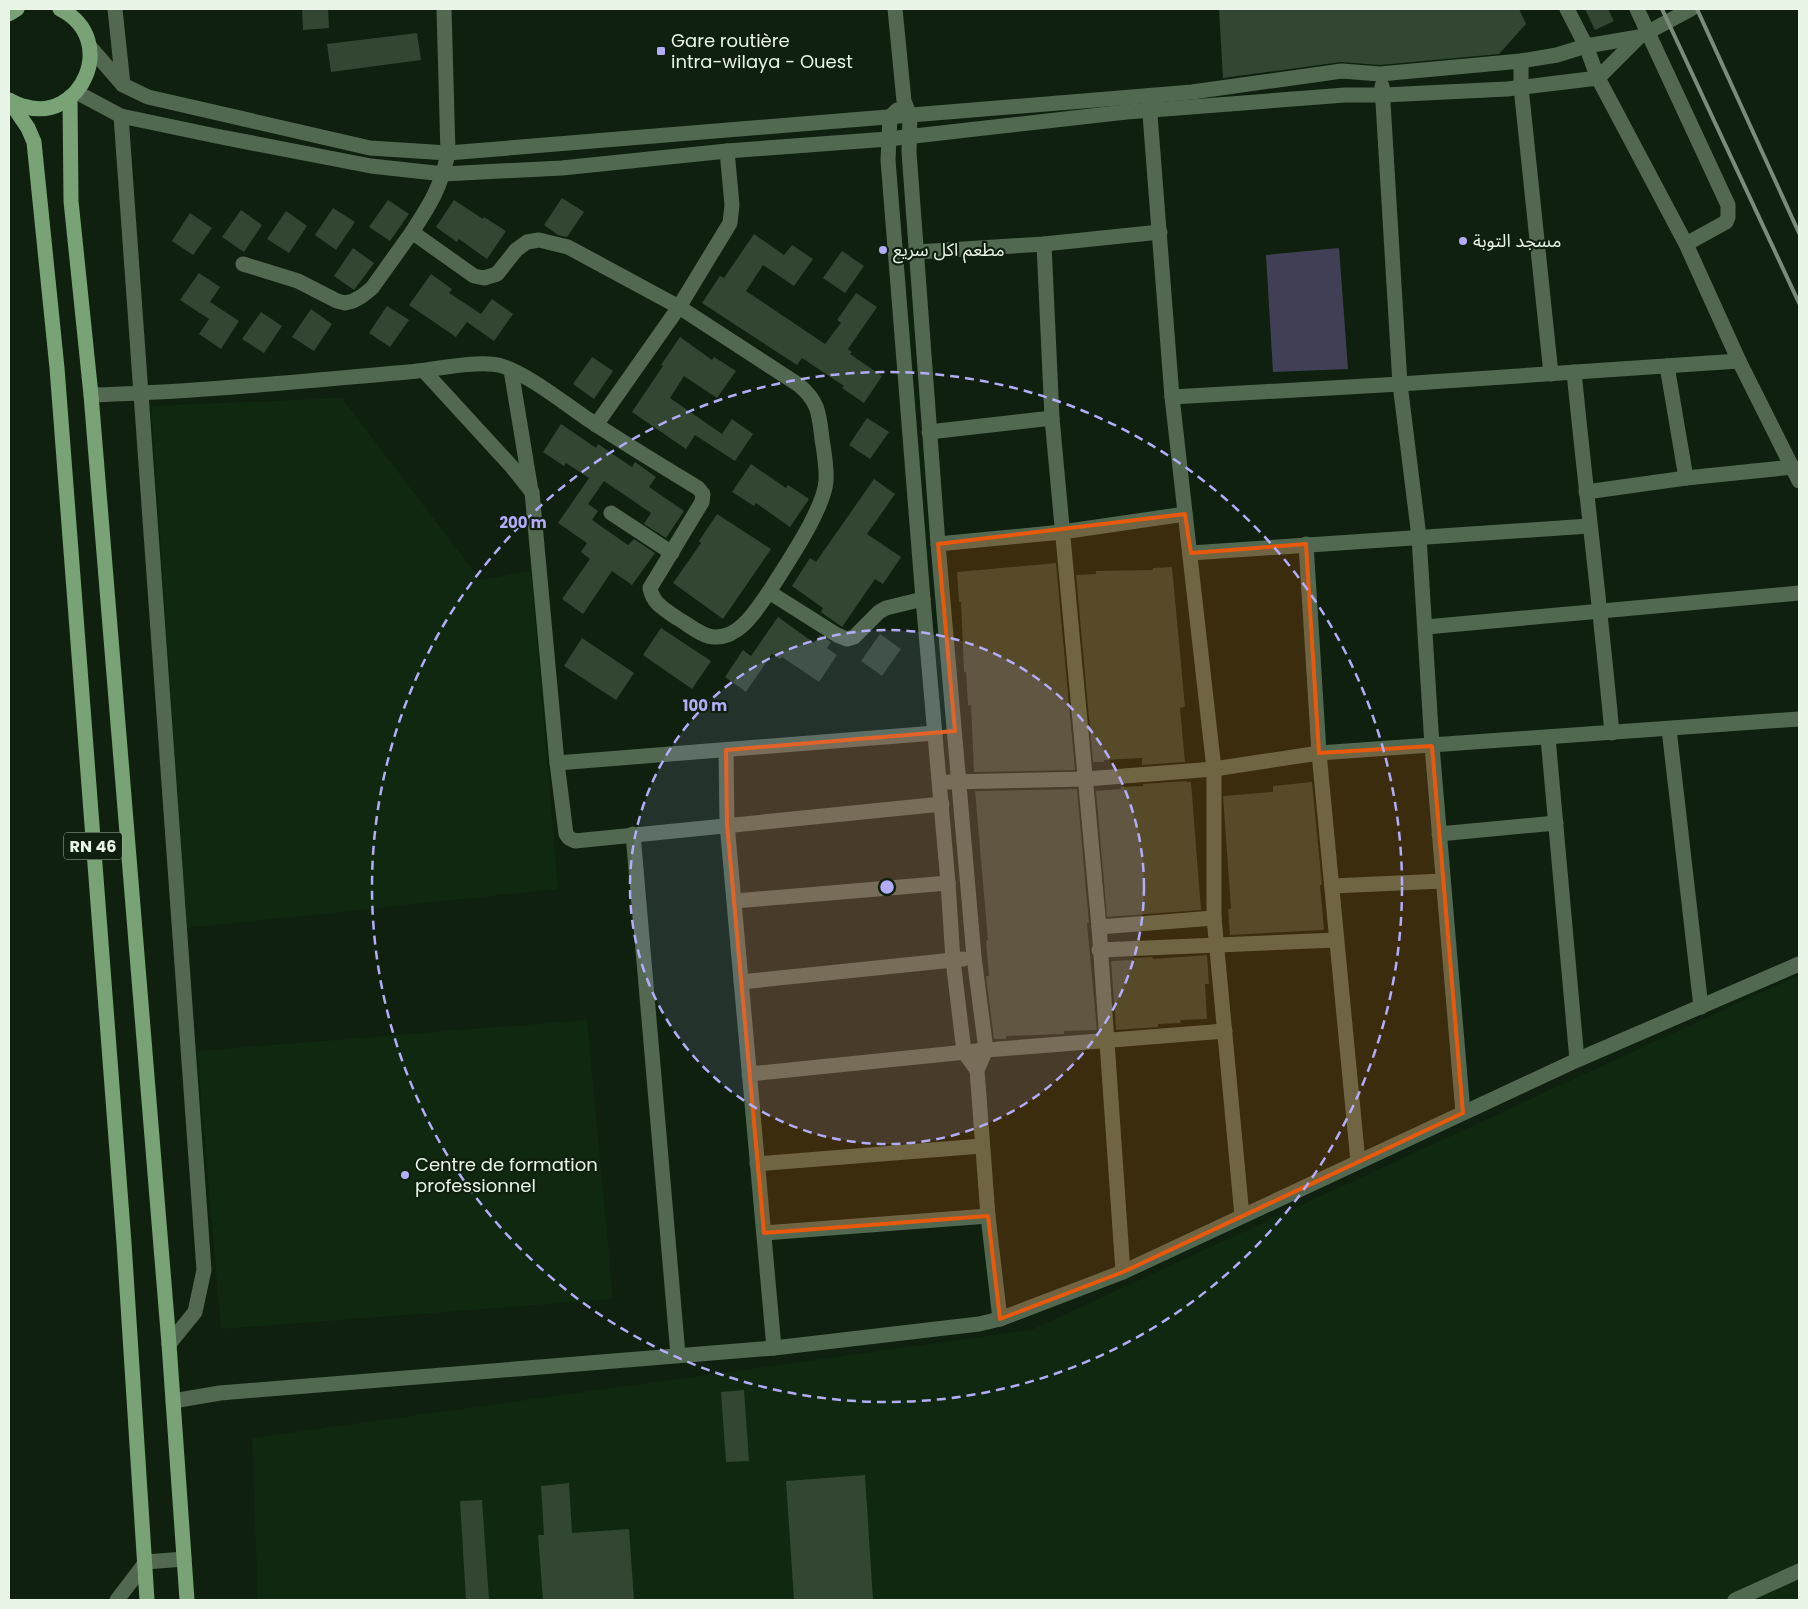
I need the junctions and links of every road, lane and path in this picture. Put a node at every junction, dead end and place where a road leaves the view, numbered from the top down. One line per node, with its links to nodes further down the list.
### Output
1 (60, 9): 9 (main road)
2 (75, 9): 9 (main road)
3 (115, 9): 16 (street)
4 (444, 9): 29 (street)
5 (895, 9): 21 (street)
6 (1567, 9): 11 (street)
7 (1637, 9): 10 (street)
8 (1691, 9): 10 (street)
9 (84, 32): 12 (main road)
10 (1644, 35): 11 (street); 15 (street); 34 (street)
11 (1586, 46): 13 (street); 15 (street)
12 (90, 48): 16 (street); 18 (main road)
13 (1521, 61): 14 (street); 17 (street)
14 (1380, 74): 19 (street); 22 (street)
15 (1598, 78): 17 (street); 34 (street)
16 (123, 85): 29 (street)
17 (1521, 87): 19 (street); 43 (street)
18 (73, 94): 20 (main road); 23 (street); 46 (main road, RN 46)
19 (1384, 95): 22 (street); 44 (street)
20 (9, 100): 123 (main road, RN 46)
21 (904, 101): 24 (street); 25 (street)
22 (1149, 103): 24 (street); 26 (street); 32 (street)
23 (121, 116): 30 (street); 45 (street)
24 (910, 116): 25 (street); 26 (street)
25 (890, 117): 27 (street); 29 (street)
26 (910, 136): 27 (street); 35 (street)
27 (888, 139): 28 (street); 67 (street)
28 (727, 151): 30 (street); 37 (street)
29 (448, 153): 30 (street)
30 (444, 174): 31 (street)
31 (412, 232): 36 (street); 37 (street)
32 (1160, 232): 33 (street); 47 (street)
33 (1044, 244): 35 (street); 48 (street)
34 (1686, 244): 38 (street)
35 (917, 252): 50 (street)
36 (243, 264)
37 (679, 307): 49 (street); 65 (street)
38 (1739, 361): 39 (street); 51 (street)
39 (1667, 366): 42 (street); 52 (street)
40 (511, 370): 41 (street); 49 (street); 54 (street)
41 (424, 371): 45 (street); 54 (street)
42 (1574, 372): 43 (street); 55 (street)
43 (1551, 374): 44 (street)
44 (1400, 384): 47 (street); 60 (street)
45 (140, 394): 46 (street); 118 (street)
46 (91, 395): 118 (main road, RN 46)
47 (1172, 397): 57 (street)
48 (1052, 418): 50 (street); 59 (street)
49 (596, 425): 63 (street)
50 (930, 432): 61 (street)
51 (1792, 467): 52 (street); 53 (street)
52 (1686, 478): 55 (street)
53 (1799, 481)
54 (532, 492): 78 (street)
55 (1586, 492): 58 (street)
56 (611, 512): 63 (street)
57 (1185, 514): 59 (street); 64 (street)
58 (1590, 526): 60 (street); 68 (street)
59 (1062, 532): 61 (street); 80 (street)
60 (1419, 537): 62 (street); 69 (street)
61 (938, 544): 81 (street)
62 (1306, 544): 64 (street); 77 (street)
63 (672, 553): 65 (street)
64 (1190, 553): 79 (street)
65 (769, 592): 67 (street)
66 (1799, 593): 68 (street)
67 (923, 599): 72 (street)
68 (1601, 610): 69 (street); 73 (street)
69 (1426, 627): 75 (street)
70 (1799, 719): 71 (street)
71 (1669, 729): 73 (street); 101 (street)
72 (935, 733): 76 (street); 82 (street)
73 (1612, 733): 74 (street)
74 (1548, 738): 75 (street); 84 (street)
75 (1432, 746): 77 (street); 87 (street)
76 (726, 750): 78 (street); 85 (street)
77 (1319, 753): 79 (street); 90 (street)
78 (557, 763): 86 (street)
79 (1214, 769): 80 (street); 92 (street)
80 (1086, 779): 81 (street); 93 (street)
81 (959, 781): 82 (street); 97 (street)
82 (940, 782): 83 (street)
83 (942, 804): 85 (street); 89 (street)
84 (1556, 823): 87 (street); 106 (street)
85 (727, 824): 86 (street); 91 (street)
86 (633, 834): 120 (street)
87 (1439, 834): 88 (street)
88 (1443, 881): 90 (street); 109 (street)
89 (948, 882): 91 (street); 98 (street)
90 (1332, 886): 94 (street)
91 (735, 901): 100 (street)
92 (1214, 918): 93 (street); 95 (street)
93 (1098, 927): 96 (street)
94 (1336, 940): 95 (street); 111 (street)
95 (1217, 944): 96 (street); 102 (street)
96 (1099, 950): 103 (street)
97 (974, 957): 98 (street); 104 (street)
98 (953, 960): 100 (street); 105 (street)
99 (1799, 964): 101 (street)
100 (741, 982): 108 (street)
101 (1701, 1007): 106 (street)
102 (1225, 1031): 103 (street); 114 (street)
103 (1106, 1040): 104 (street); 116 (street)
104 (986, 1050): 105 (street); 107 (street)
105 (964, 1052): 107 (street); 108 (street)
106 (1577, 1060): 109 (street)
107 (977, 1070): 110 (street)
108 (749, 1074): 112 (street)
109 (1463, 1113): 111 (street)
110 (982, 1146): 112 (street); 113 (street)
111 (1358, 1162): 114 (street)
112 (757, 1164): 115 (street)
113 (988, 1216): 115 (street); 117 (street)
114 (1242, 1216): 116 (street)
115 (764, 1233): 119 (street)
116 (1123, 1272): 117 (street)
117 (1000, 1319): 119 (street)
118 (169, 1344): 121 (main road, RN 46)
119 (774, 1348): 120 (street)
120 (678, 1354): 121 (street)
121 (173, 1401): 122 (main road, RN 46)
122 (184, 1560): 123 (street); 127 (main road, RN 46)
123 (146, 1562): 125 (street); 126 (main road, RN 46)
124 (1799, 1571): 128 (street)
125 (117, 1600)
126 (147, 1600)
127 (187, 1600)
128 (1735, 1600)

